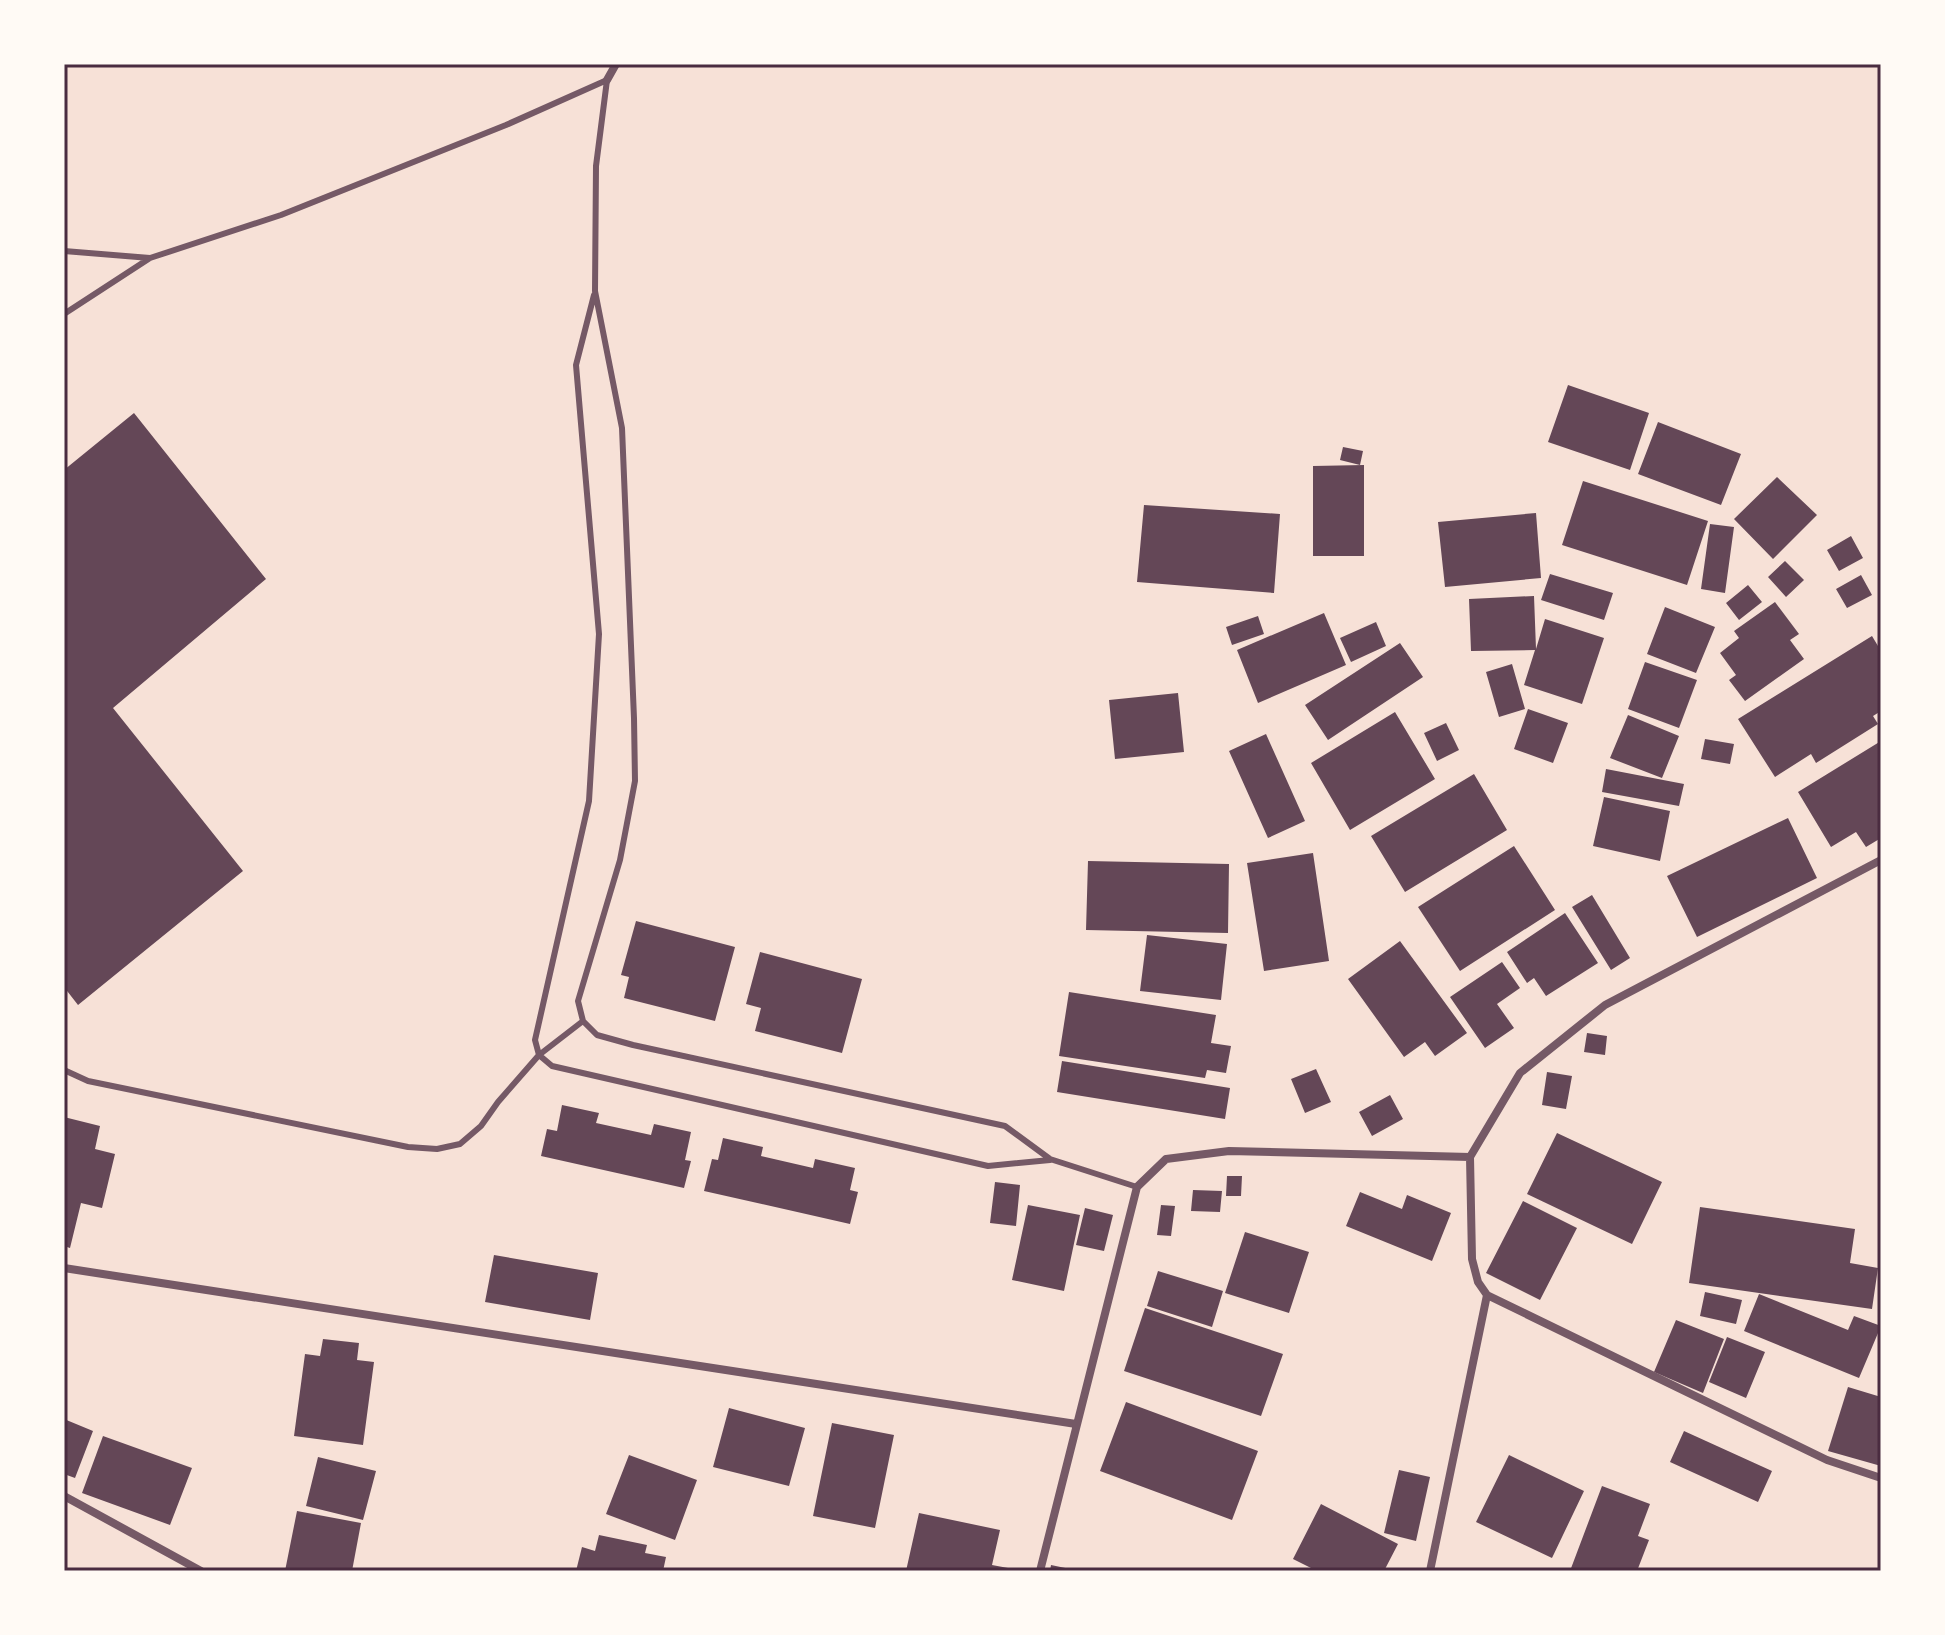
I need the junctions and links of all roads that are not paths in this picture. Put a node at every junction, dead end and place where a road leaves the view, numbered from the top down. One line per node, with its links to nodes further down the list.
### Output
1 (616, 64): 2 (street)
2 (607, 80): 4 (lane); 5 (lane)
3 (64, 251): 4 (lane)
4 (150, 258): 6 (lane)
5 (595, 291): 8 (lane); 9 (lane)
6 (64, 314)
7 (1881, 860): 11 (street)
8 (583, 1021): 9 (lane); 12 (lane)
9 (539, 1055): 10 (lane); 12 (lane)
10 (64, 1070)
11 (1470, 1157): 13 (street); 15 (street)
12 (1050, 1159): 13 (lane)
13 (1137, 1187): 16 (street)
14 (64, 1268): 16 (street)
15 (1487, 1295): 17 (street); 21 (street)
16 (1076, 1424): 20 (street)
17 (1881, 1478)
18 (64, 1496): 19 (street)
19 (201, 1571)
20 (1040, 1571)
21 (1430, 1571)

